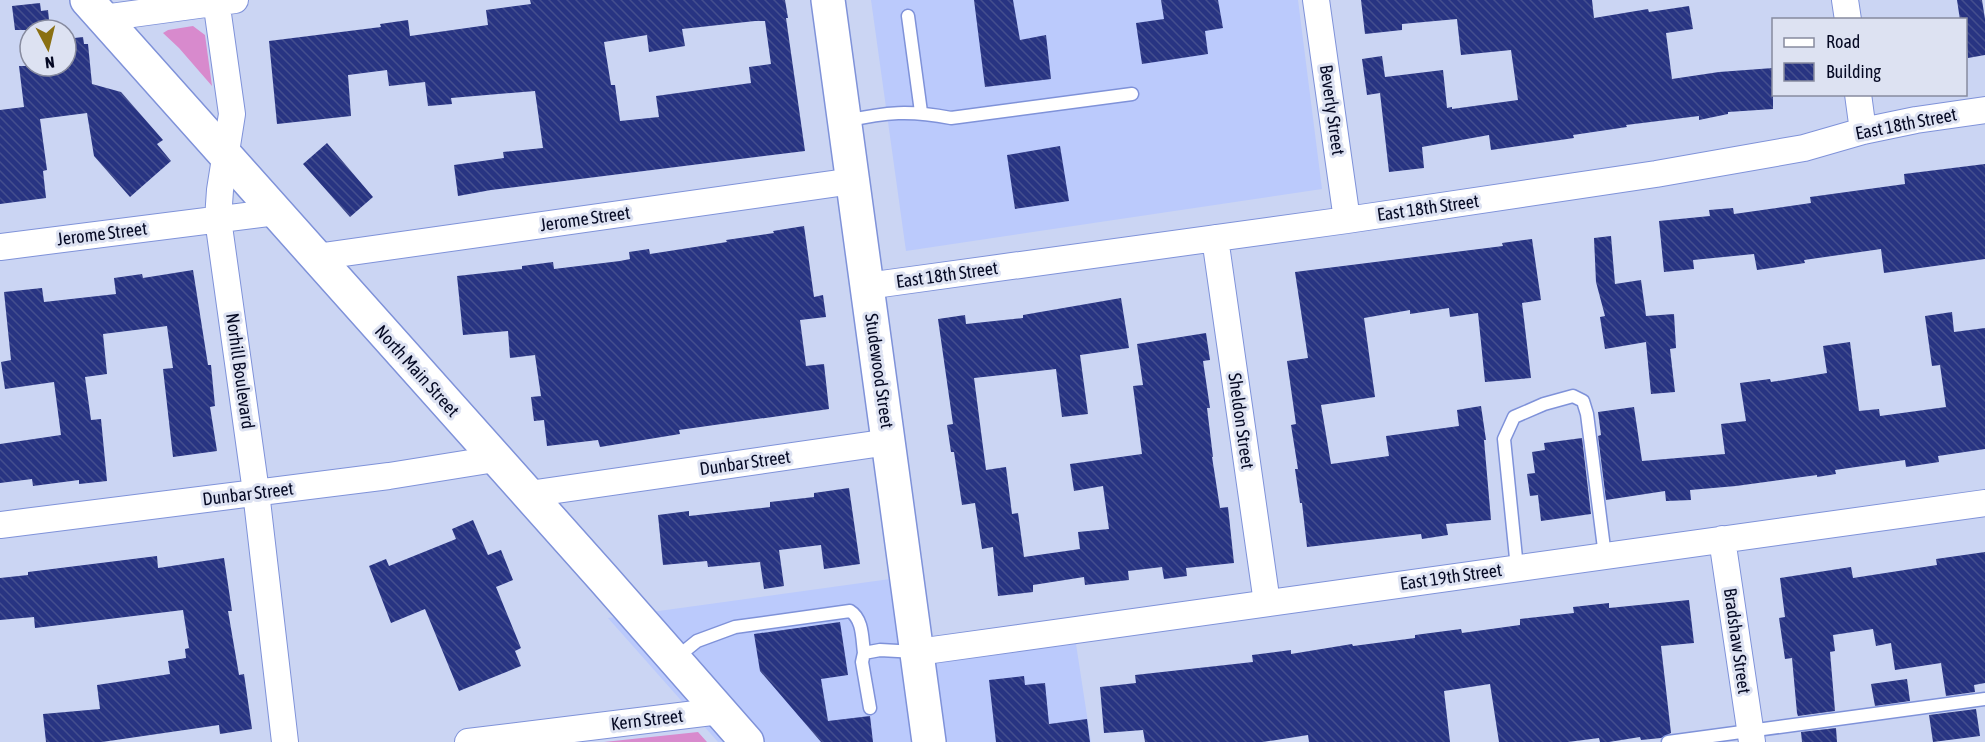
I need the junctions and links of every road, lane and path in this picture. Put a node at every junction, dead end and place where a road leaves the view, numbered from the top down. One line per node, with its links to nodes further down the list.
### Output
1 (828, 0): 12 (main road, Studewood Street)
2 (1316, 0): 18 (street, Beverly Street)
3 (1845, 0): 7 (street)
4 (222, 1): 5 (street); 14 (street, Norhill Boulevard)
5 (95, 9): 14 (main road, North Main Street)
6 (908, 16): 11 (lane)
7 (1848, 18)
8 (1132, 94): 11 (lane)
9 (1858, 96): 13 (street)
10 (1985, 110): 13 (street, East 18th Street)
11 (921, 112): 12 (lane)
12 (845, 121): 15 (main road, Studewood Street)
13 (1863, 131): 18 (street, East 18th Street)
14 (226, 156): 16 (main road, North Main Street); 17 (street, Norhill Boulevard)
15 (853, 181): 21 (street, Jerome Street); 22 (main road, Studewood Street)
16 (276, 212): 17 (street, Jerome Street); 21 (main road, North Main Street)
17 (218, 219): 20 (street, Jerome Street); 25 (street, Norhill Boulevard)
18 (1347, 220): 19 (street, East 18th Street)
19 (1215, 238): 22 (street, East 18th Street); 32 (street, Sheldon Street)
20 (0, 247)
21 (316, 257): 24 (main road, North Main Street)
22 (867, 286): 23 (main road, Studewood Street)
23 (889, 442): 26 (street, Dunbar Street); 33 (main road, Studewood Street)
24 (495, 459): 25 (street, Dunbar Street); 26 (main road, North Main Street)
25 (256, 492): 28 (street, Dunbar Street); 40 (street, Norhill Boulevard)
26 (529, 494): 35 (main road, North Main Street)
27 (1985, 503): 29 (street, East 19th Street)
28 (0, 525)
29 (1722, 540): 30 (street, East 19th Street); 39 (street, Bradshaw Street)
30 (1605, 556): 31 (street, East 19th Street); 31 (lane)
31 (1517, 568): 32 (street, East 19th Street)
32 (1267, 603): 33 (street, East 19th Street)
33 (918, 652): 34 (lane); 43 (main road, Studewood Street)
34 (864, 653): 35 (lane); 37 (lane)
35 (675, 659): 38 (main road, North Main Street)
36 (1985, 699): 39 (lane)
37 (870, 708)
38 (720, 711): 41 (street, Kern Street); 42 (main road, North Main Street)
39 (1751, 736): 44 (lane)
40 (285, 742)
41 (468, 742)
42 (747, 742)
43 (929, 742)
44 (1668, 742)

